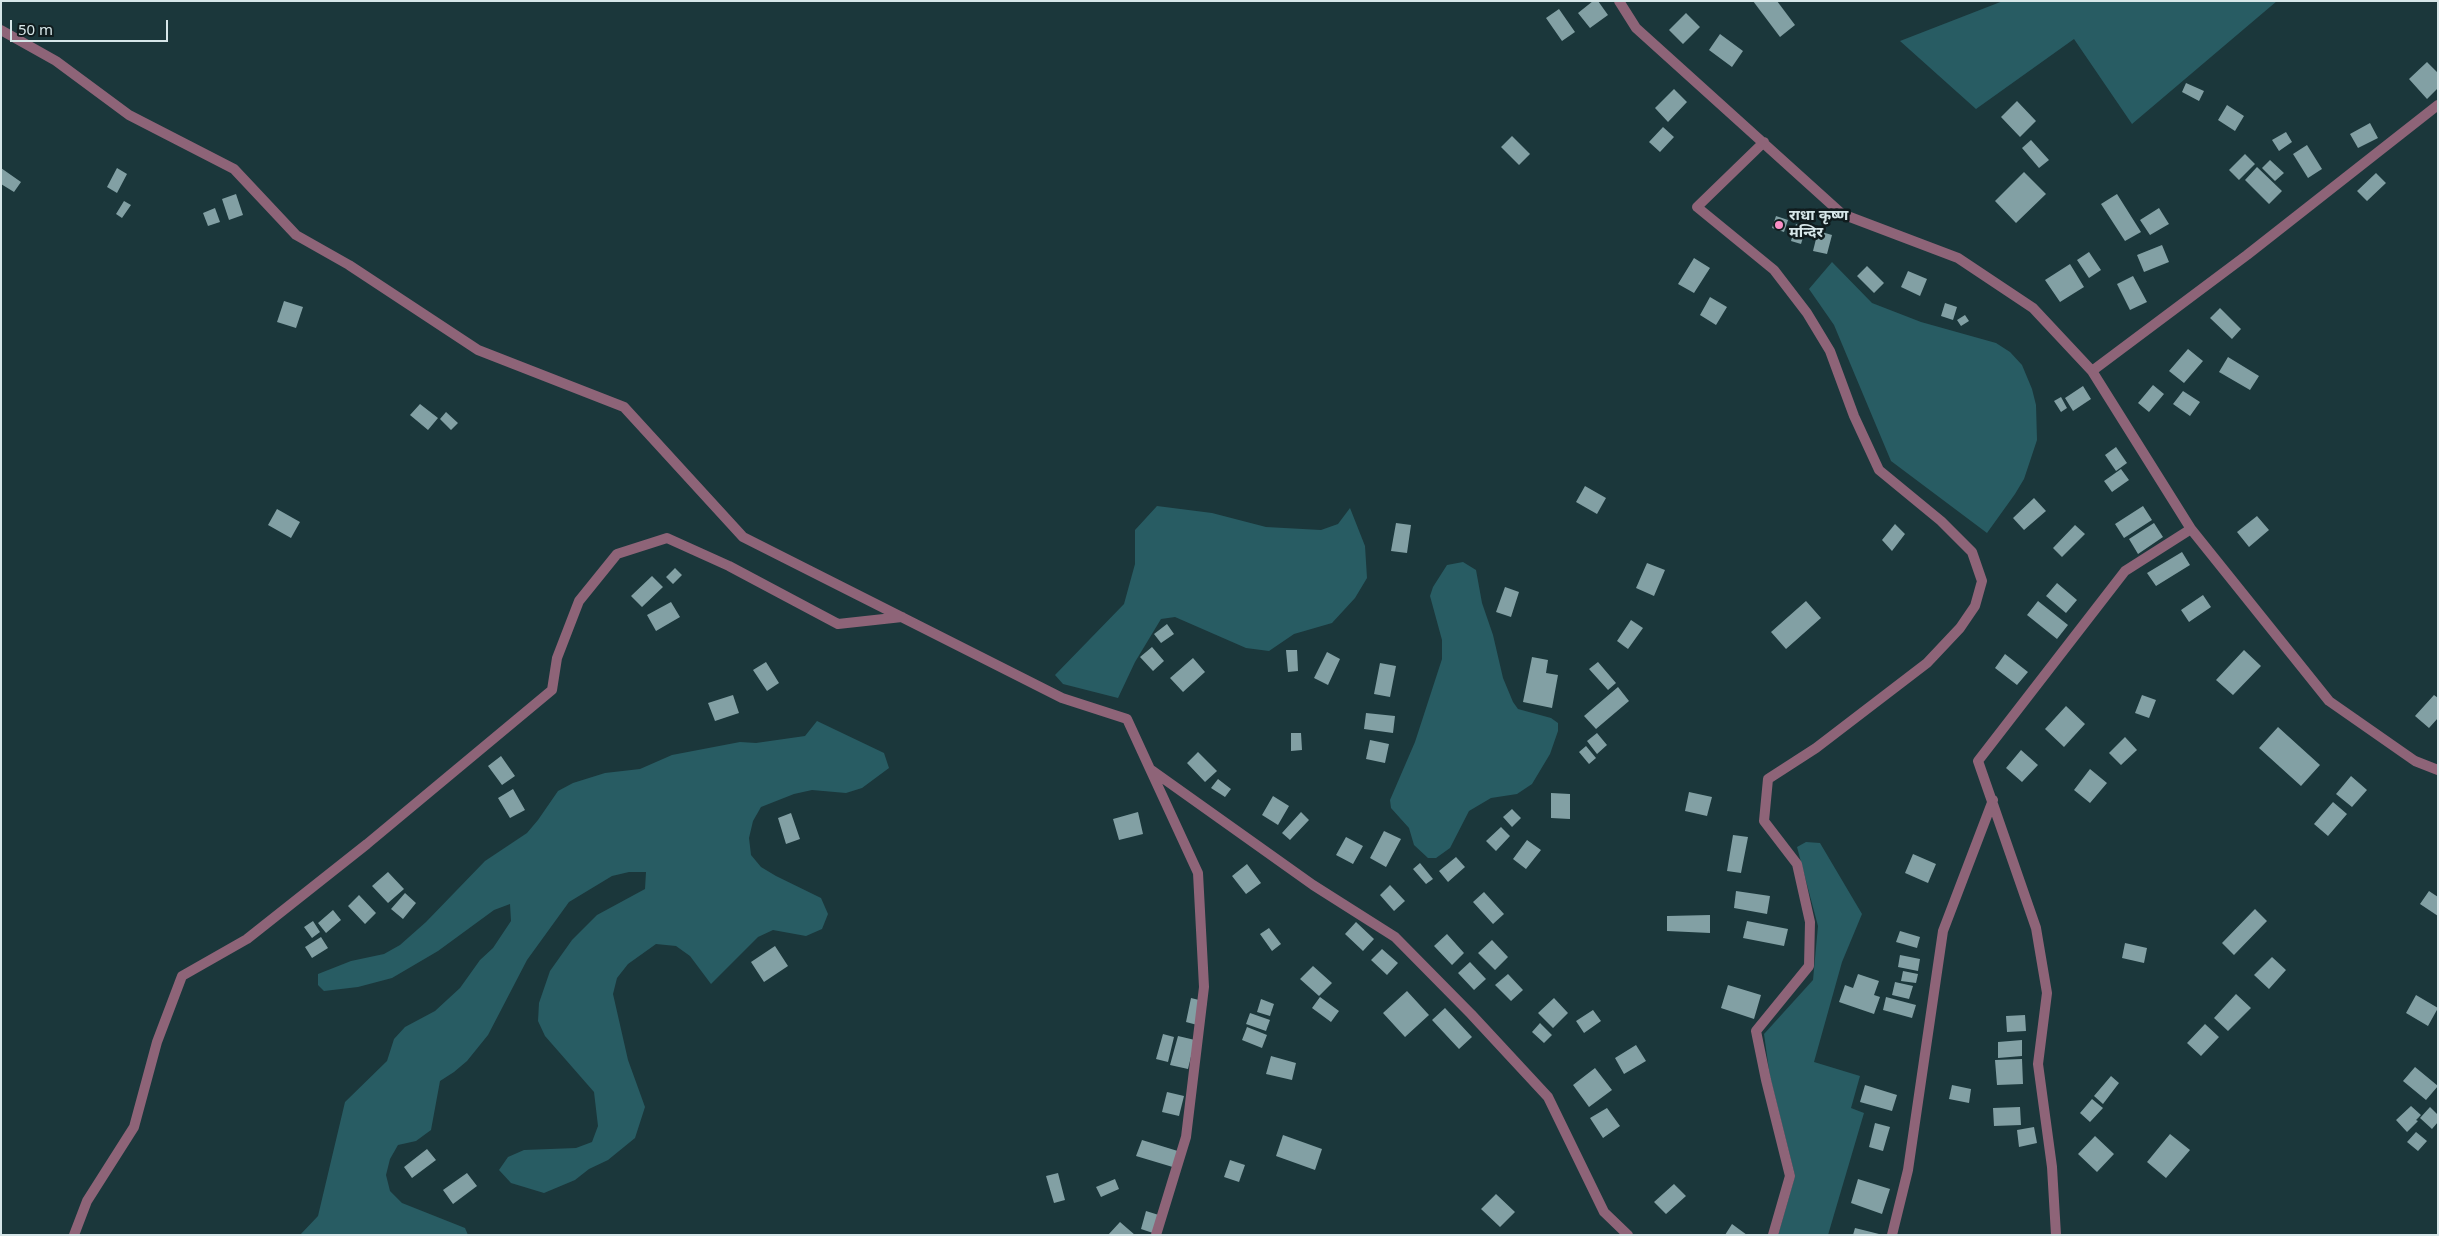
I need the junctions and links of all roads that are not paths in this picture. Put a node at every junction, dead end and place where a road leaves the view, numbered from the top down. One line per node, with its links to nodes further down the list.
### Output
1 (1619, 1): 4 (street)
2 (1, 30): 7 (street)
3 (2438, 105): 5 (street)
4 (1764, 142): 5 (street); 14 (street)
5 (2092, 371): 6 (street)
6 (2191, 530): 9 (street); 10 (street)
7 (902, 616): 8 (street); 11 (street)
8 (1150, 769): 12 (street); 13 (street)
9 (2438, 770)
10 (1993, 800): 15 (street); 16 (street)
11 (74, 1235)
12 (1156, 1235)
13 (1628, 1235)
14 (1773, 1235)
15 (1892, 1235)
16 (2056, 1235)

